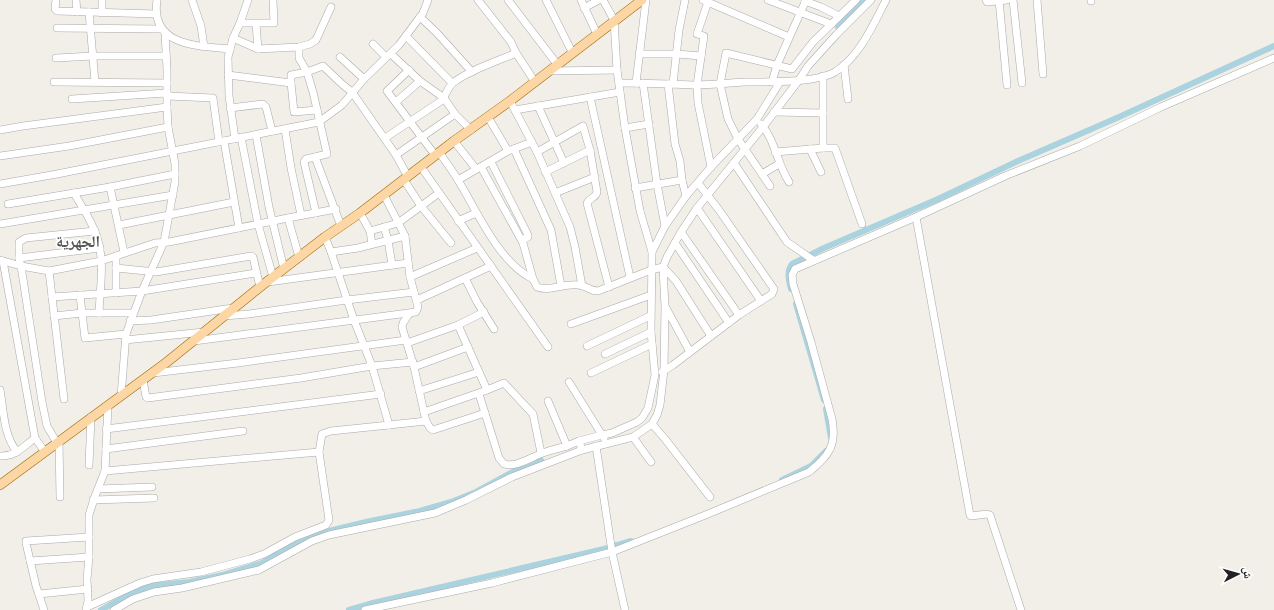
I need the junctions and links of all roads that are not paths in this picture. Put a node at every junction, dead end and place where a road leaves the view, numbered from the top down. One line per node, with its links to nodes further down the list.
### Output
1 (56, 0): 31 (street)
2 (76, 0): 31 (street)
3 (102, 0): 33 (street)
4 (157, 0): 35 (street)
5 (192, 0): 51 (street)
6 (248, 0): 39 (street)
7 (273, 0): 40 (street)
8 (428, 0): 37 (street)
9 (478, 0): 56 (street)
10 (508, 0): 66 (street)
11 (546, 0): 55 (street)
12 (581, 0): 30 (street)
13 (599, 0): 30 (street)
14 (603, 0): 38 (street)
15 (642, 0): 38 (main road)
16 (646, 0): 57 (street)
17 (685, 0): 58 (street)
18 (768, 0): 34 (street)
19 (856, 0): 36 (street)
20 (872, 0): 46 (street)
21 (886, 0): 68 (street)
22 (986, 0): 23 (street)
23 (999, 0): 24 (street); 95 (street)
24 (1007, 0)
25 (1013, 0): 93 (street)
26 (1037, 0): 75 (street)
27 (705, 1): 48 (street); 62 (street)
28 (805, 1): 34 (street); 36 (street)
29 (331, 7): 52 (street)
30 (584, 8): 45 (street)
31 (77, 12): 32 (street)
32 (89, 12): 33 (street); 43 (street)
33 (102, 13): 35 (street)
34 (800, 13): 41 (street); 48 (street)
35 (156, 14): 44 (street)
36 (839, 16): 41 (street)
37 (420, 17): 47 (street); 74 (street)
38 (614, 20): 45 (main road); 71 (street)
39 (240, 23): 40 (street); 49 (street)
40 (256, 24): 54 (street)
41 (829, 26): 46 (street); 69 (street)
42 (57, 28): 43 (street)
43 (91, 28): 44 (street); 60 (street)
44 (163, 31): 51 (street); 61 (street)
45 (597, 34): 55 (main road)
46 (836, 34): 79 (street)
47 (406, 36): 59 (street); 88 (street)
48 (788, 37): 67 (street)
49 (233, 38): 53 (street); 54 (street)
50 (373, 44): 59 (street)
51 (204, 47): 53 (street)
52 (299, 47): 54 (street); 73 (street)
53 (230, 49): 76 (street)
54 (258, 49)
55 (572, 52): 66 (main road)
56 (516, 54): 74 (street); 83 (street)
57 (639, 54): 58 (street); 89 (street)
58 (677, 54): 62 (street); 91 (street)
59 (389, 55): 70 (street); 78 (street)
60 (93, 56): 61 (street); 64 (street); 82 (street)
61 (166, 56): 86 (street)
62 (701, 56): 94 (street)
63 (340, 57): 78 (street)
64 (56, 58)
65 (1274, 58): 188 (street)
66 (557, 64): 72 (main road)
67 (777, 65): 69 (street); 84 (street); 92 (street)
68 (844, 65): 77 (street); 102 (street)
69 (792, 69): 85 (street)
70 (409, 70): 80 (street); 104 (street)
71 (617, 70): 72 (street); 90 (street)
72 (548, 71): 83 (main road)
73 (307, 72): 87 (street); 96 (street); 108 (street)
74 (472, 72): 88 (street)
75 (1043, 74)
76 (228, 75): 87 (street); 107 (street)
77 (823, 76): 79 (street); 111 (street)
78 (364, 79): 96 (street)
79 (799, 80): 85 (street); 110 (street)
80 (420, 81): 100 (street); 104 (street)
81 (54, 82): 82 (street)
82 (95, 82): 86 (street)
83 (535, 82): 103 (main road)
84 (772, 82): 85 (street); 92 (street)
85 (783, 82): 114 (street)
86 (167, 83): 98 (street)
87 (291, 83): 108 (street)
88 (452, 83): 100 (street)
89 (640, 83): 90 (street); 91 (street); 117 (street)
90 (619, 84): 97 (street)
91 (670, 84): 94 (street); 160 (street)
92 (720, 84): 94 (street); 129 (street)
93 (1022, 84)
94 (697, 85): 151 (street)
95 (1007, 85)
96 (352, 92): 116 (street); 127 (street)
97 (620, 92): 99 (street); 120 (street)
98 (167, 95): 101 (street); 105 (street); 131 (street)
99 (590, 97): 106 (street); 235 (street)
100 (444, 98): 112 (street); 115 (street)
101 (72, 99)
102 (848, 99)
103 (510, 101): 109 (street); 113 (main road)
104 (396, 102): 115 (street)
105 (167, 106): 119 (street); 122 (street)
106 (538, 106): 109 (street); 133 (street)
107 (230, 108): 124 (street); 126 (street)
108 (317, 110): 116 (street)
109 (514, 110): 132 (street)
110 (774, 112): 111 (street); 118 (street)
111 (823, 113): 134 (street)
112 (456, 114): 123 (street); 128 (street)
113 (488, 117): 123 (main road); 137 (street)
114 (757, 119): 118 (street); 129 (street)
115 (410, 121): 127 (street); 128 (street)
116 (319, 122): 121 (street); 145 (street)
117 (649, 124): 120 (street); 164 (street)
118 (763, 127): 135 (street); 141 (street)
119 (168, 128): 139 (street); 144 (street)
120 (625, 128): 167 (street)
121 (284, 129): 124 (street); 186 (street)
122 (0, 130)
123 (471, 130): 130 (main road)
124 (272, 131): 125 (street)
125 (256, 134): 126 (street); 190 (street)
126 (238, 138): 131 (street); 193 (street)
127 (385, 138): 143 (street)
128 (421, 138): 142 (street); 143 (street)
129 (738, 139): 135 (street); 151 (street)
130 (454, 141): 142 (main road); 152 (street)
131 (221, 142): 139 (street); 175 (street)
132 (532, 142): 137 (street); 140 (street)
133 (554, 142): 138 (street); 140 (street); 147 (street)
134 (823, 148): 136 (street); 194 (street)
135 (745, 149): 148 (street); 156 (street)
136 (810, 149): 141 (street); 154 (street)
137 (511, 150): 146 (street); 239 (street)
138 (590, 150): 147 (street); 157 (street)
139 (173, 152): 155 (street); 163 (street)
140 (537, 152): 153 (street)
141 (775, 152): 149 (street)
142 (437, 154): 150 (main road); 159 (street)
143 (396, 155): 158 (street)
144 (0, 156)
145 (315, 157): 180 (street); 182 (street)
146 (491, 162): 152 (street); 206 (street)
147 (564, 162): 153 (street)
148 (734, 163): 171 (street); 219 (street)
149 (779, 164): 156 (street); 161 (street)
150 (421, 167): 158 (main road); 169 (street)
151 (711, 167): 162 (street)
152 (478, 168): 159 (street); 206 (street)
153 (545, 172): 170 (street)
154 (821, 172)
155 (176, 174): 166 (street); 172 (street)
156 (762, 174): 165 (street)
157 (595, 178): 170 (street); 241 (street)
158 (406, 179): 173 (main road); 178 (street)
159 (458, 180): 184 (street)
160 (682, 180): 164 (street); 174 (street)
161 (789, 182)
162 (698, 183): 171 (street); 174 (street)
163 (0, 184)
164 (657, 184): 167 (street); 197 (street)
165 (770, 186)
166 (110, 187): 168 (street); 177 (street)
167 (635, 188): 215 (street)
168 (74, 193): 176 (street); 181 (street)
169 (439, 193): 178 (street); 189 (street)
170 (555, 193): 240 (street)
171 (707, 194): 179 (street); 251 (street)
172 (173, 195): 177 (street); 185 (street)
173 (384, 195): 183 (main road); 191 (street)
174 (686, 196): 197 (street)
175 (234, 202): 185 (street); 199 (street)
176 (8, 204)
177 (115, 205): 181 (street); 195 (street)
178 (421, 206): 191 (street); 208 (street)
179 (696, 208): 202 (street); 251 (street)
180 (336, 209): 182 (street); 196 (street)
181 (84, 210): 192 (street); 200 (street)
182 (316, 213): 186 (street)
183 (360, 213): 196 (main road); 201 (street)
184 (476, 213): 189 (street); 237 (street)
185 (169, 215): 195 (street); 207 (street)
186 (301, 215): 187 (street)
187 (288, 218): 190 (street); 217 (street)
188 (916, 218): 219 (street); 344 (street)
189 (458, 221): 212 (street)
190 (272, 222): 193 (street); 228 (street)
191 (398, 223): 198 (street); 203 (street)
192 (0, 224)
193 (258, 224): 199 (street); 238 (street)
194 (862, 224)
195 (119, 225): 213 (street)
196 (341, 226): 204 (main road)
197 (665, 226): 215 (street)
198 (384, 227): 201 (street); 205 (street)
199 (239, 228): 207 (street)
200 (95, 231): 211 (street); 218 (street)
201 (370, 231): 210 (street)
202 (681, 232): 209 (street); 262 (street)
203 (405, 236): 205 (street); 222 (street)
204 (325, 238): 214 (street); 217 (main road)
205 (388, 240): 210 (street); 223 (street)
206 (522, 240): 237 (street)
207 (164, 242): 213 (street); 231 (street)
208 (451, 243)
209 (675, 243): 226 (street); 265 (street)
210 (372, 244): 214 (street)
211 (100, 248): 218 (street); 221 (street)
212 (477, 248): 225 (street); 234 (street)
213 (124, 252): 216 (street)
214 (331, 252): 233 (street)
215 (652, 252): 230 (street)
216 (116, 256): 221 (street); 227 (street)
217 (299, 257): 228 (main road)
218 (19, 258): 224 (street)
219 (813, 260): 334 (street)
220 (1, 261): 224 (street); 310 (street)
221 (101, 261): 229 (street); 245 (street)
222 (408, 263): 223 (street); 234 (street)
223 (392, 265): 233 (street)
224 (22, 266): 229 (street); 312 (street)
225 (491, 266): 236 (street); 279 (street)
226 (663, 267): 230 (street); 253 (street); 271 (street)
227 (116, 268): 231 (street); 244 (street)
228 (284, 269): 238 (main road)
229 (49, 270): 248 (street)
230 (651, 270): 235 (street); 246 (street)
231 (150, 272): 232 (street); 242 (street)
232 (256, 273): 238 (street); 242 (street)
233 (338, 273): 238 (street); 249 (street)
234 (410, 276): 243 (street)
235 (630, 277): 241 (street)
236 (465, 278): 250 (street); 254 (street)
237 (533, 279): 239 (street)
238 (267, 282): 252 (main road)
239 (561, 286): 240 (street)
240 (582, 286): 241 (street)
241 (609, 287)
242 (142, 291): 244 (street); 257 (street)
243 (414, 292): 249 (street); 250 (street)
244 (116, 293): 245 (street)
245 (100, 294): 247 (street); 256 (street)
246 (650, 294): 261 (street); 266 (street)
247 (80, 295): 248 (street); 255 (street)
248 (52, 297): 259 (street)
249 (347, 300): 260 (street); 263 (street)
250 (417, 300): 258 (street)
251 (761, 301): 262 (street)
252 (234, 308): 260 (main road); 264 (street)
253 (666, 308): 280 (street); 284 (street)
254 (484, 312): 267 (street); 268 (street)
255 (82, 313): 256 (street); 259 (street); 272 (street)
256 (99, 313): 257 (street)
257 (134, 313): 264 (street)
258 (409, 314): 263 (street); 274 (street)
259 (54, 316): 297 (street)
260 (224, 316): 269 (main road)
261 (650, 316): 270 (street); 277 (street)
262 (739, 316): 265 (street)
263 (354, 320): 273 (street); 276 (street)
264 (130, 321): 272 (street)
265 (729, 323): 271 (street)
266 (571, 324)
267 (458, 325): 274 (street); 278 (street)
268 (494, 329)
269 (204, 332): 272 (street); 273 (main road)
270 (651, 332): 275 (street); 281 (street)
271 (711, 336): 280 (street)
272 (126, 337): 296 (street)
273 (194, 341): 286 (main road)
274 (407, 342): 276 (street); 282 (street)
275 (652, 344): 287 (street); 288 (street)
276 (364, 346): 283 (street); 286 (street)
277 (587, 346)
278 (468, 347): 282 (street); 285 (street)
279 (548, 347)
280 (690, 352): 284 (street)
281 (605, 354)
282 (413, 365): 283 (street); 293 (street)
283 (372, 366): 289 (street); 294 (street)
284 (664, 370): 288 (street); 304 (street)
285 (479, 372): 292 (street); 293 (street)
286 (152, 373): 289 (main road)
287 (591, 373)
288 (655, 375): 308 (street)
289 (143, 380): 296 (main road)
290 (569, 382): 308 (street)
291 (0, 390): 318 (street)
292 (487, 390): 295 (street); 321 (street)
293 (419, 391): 300 (street)
294 (381, 394): 305 (street); 306 (street)
295 (479, 394): 300 (street); 301 (street)
296 (121, 396): 299 (main road)
297 (64, 399)
298 (548, 401): 314 (street)
299 (108, 405): 302 (main road); 306 (street)
300 (424, 412): 303 (street)
301 (485, 413): 303 (street); 321 (street)
302 (91, 417): 312 (main road); 324 (street)
303 (426, 421): 305 (street)
304 (652, 424): 309 (street); 331 (street)
305 (389, 425): 320 (street)
306 (106, 429): 316 (street)
307 (243, 431): 316 (street)
308 (602, 435): 311 (street); 313 (street)
309 (633, 437): 313 (street); 323 (street)
310 (35, 438): 318 (street); 319 (street)
311 (579, 441): 314 (street); 317 (street)
312 (58, 442): 319 (main road); 329 (street)
313 (606, 444): 315 (street)
314 (567, 446): 321 (street)
315 (596, 446): 317 (street); 334 (street)
316 (106, 449): 325 (street)
317 (582, 450): 341 (street)
318 (17, 452): 322 (street)
319 (44, 452): 326 (main road)
320 (319, 452): 325 (street); 339 (street)
321 (541, 453)
322 (0, 456)
323 (651, 462)
324 (88, 465)
325 (105, 471): 328 (street)
326 (0, 485)
327 (152, 487): 328 (street)
328 (98, 489): 332 (street)
329 (60, 497)
330 (154, 498): 332 (street)
331 (710, 498)
332 (93, 500): 333 (street)
333 (88, 537): 335 (street); 336 (street)
334 (612, 549): 342 (street); 343 (street)
335 (89, 557): 336 (street); 337 (street)
336 (30, 561): 338 (street)
337 (88, 589): 338 (street); 339 (street)
338 (39, 594): 340 (street)
339 (87, 609)
340 (44, 610)
341 (114, 610)
342 (365, 610)
343 (625, 610)
344 (1021, 610)

